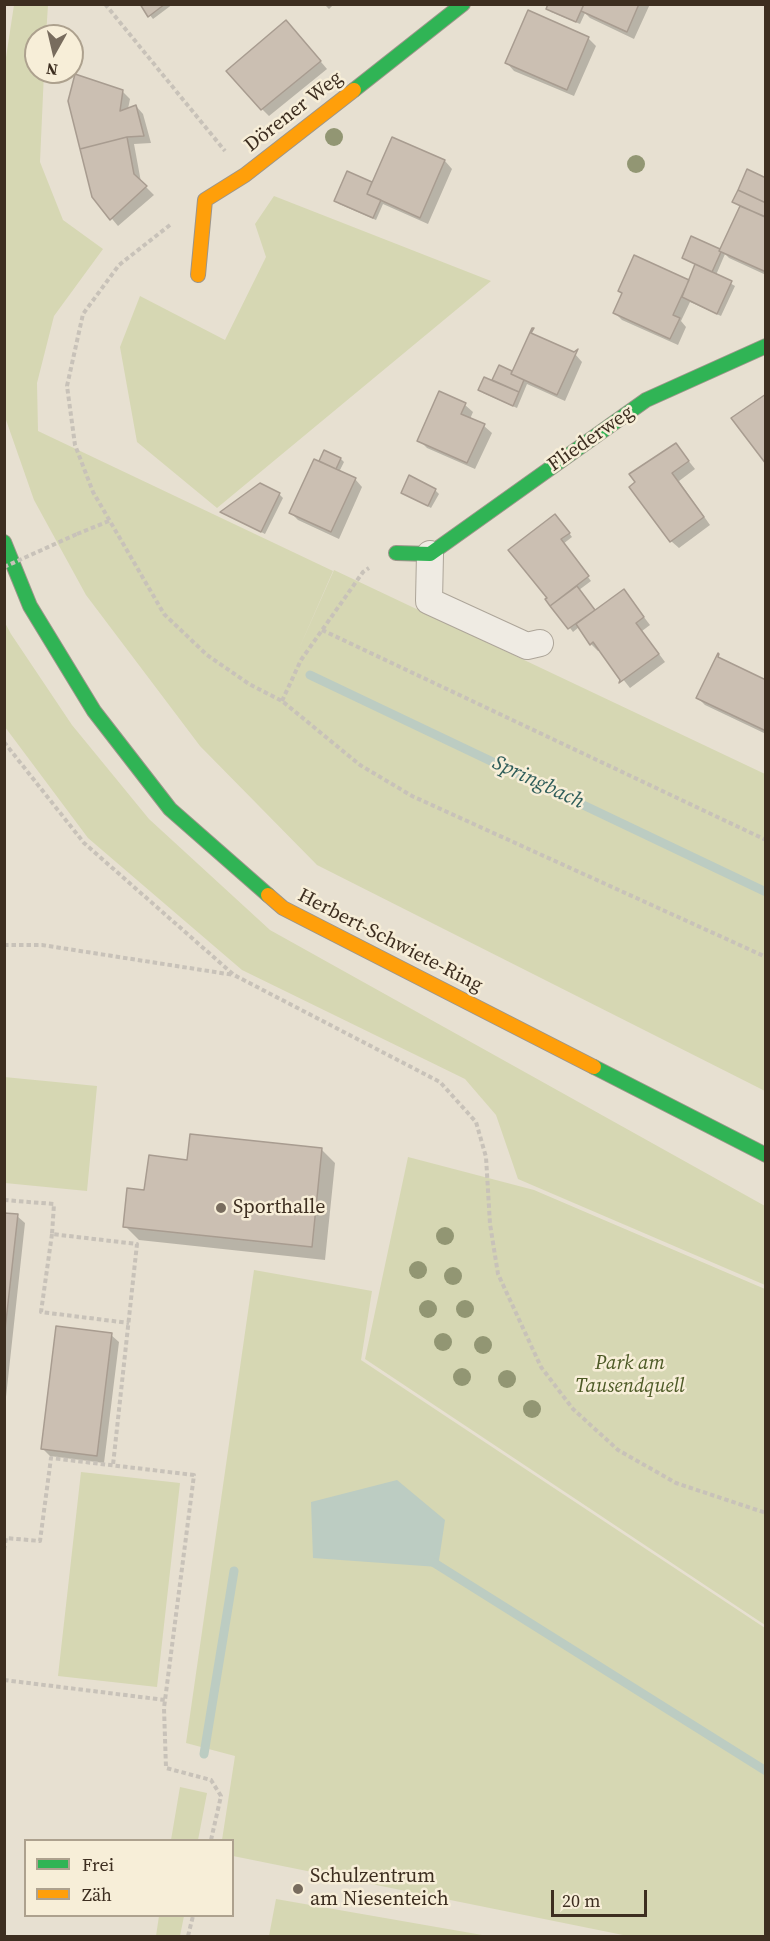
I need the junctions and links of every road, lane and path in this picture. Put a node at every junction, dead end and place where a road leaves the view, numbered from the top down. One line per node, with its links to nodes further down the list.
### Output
1 (105, 4): 3 (path)
2 (464, 4): 3 (main road, Dörener Weg)
3 (245, 175): 4 (main road, Dörener Weg)
4 (205, 200): 5 (main road); 7 (path)
5 (198, 275)
6 (765, 346): 10 (main road, Fliederweg)
7 (109, 521): 11 (path, bridge); 14 (path)
8 (4, 542): 20 (main road, Herbert-Schwiete-Ring)
9 (396, 553): 10 (main road); 12 (path)
10 (430, 554): 13 (street)
11 (4, 567)
12 (322, 630): 14 (path); 16 (path)
13 (540, 643)
14 (282, 701): 18 (path)
15 (4, 742): 19 (path)
16 (765, 840)
17 (4, 945): 19 (path)
18 (765, 957)
19 (234, 975): 25 (path)
20 (765, 1155)
21 (4, 1200): 22 (path)
22 (51, 1234): 23 (path); 23 (path)
23 (129, 1323): 24 (path)
24 (113, 1465): 26 (path); 28 (path)
25 (765, 1513)
26 (4, 1550)
27 (4, 1680): 28 (path)
28 (165, 1700): 29 (path)
29 (211, 1839)
30 (193, 1917): 31 (path)
31 (188, 1936)

